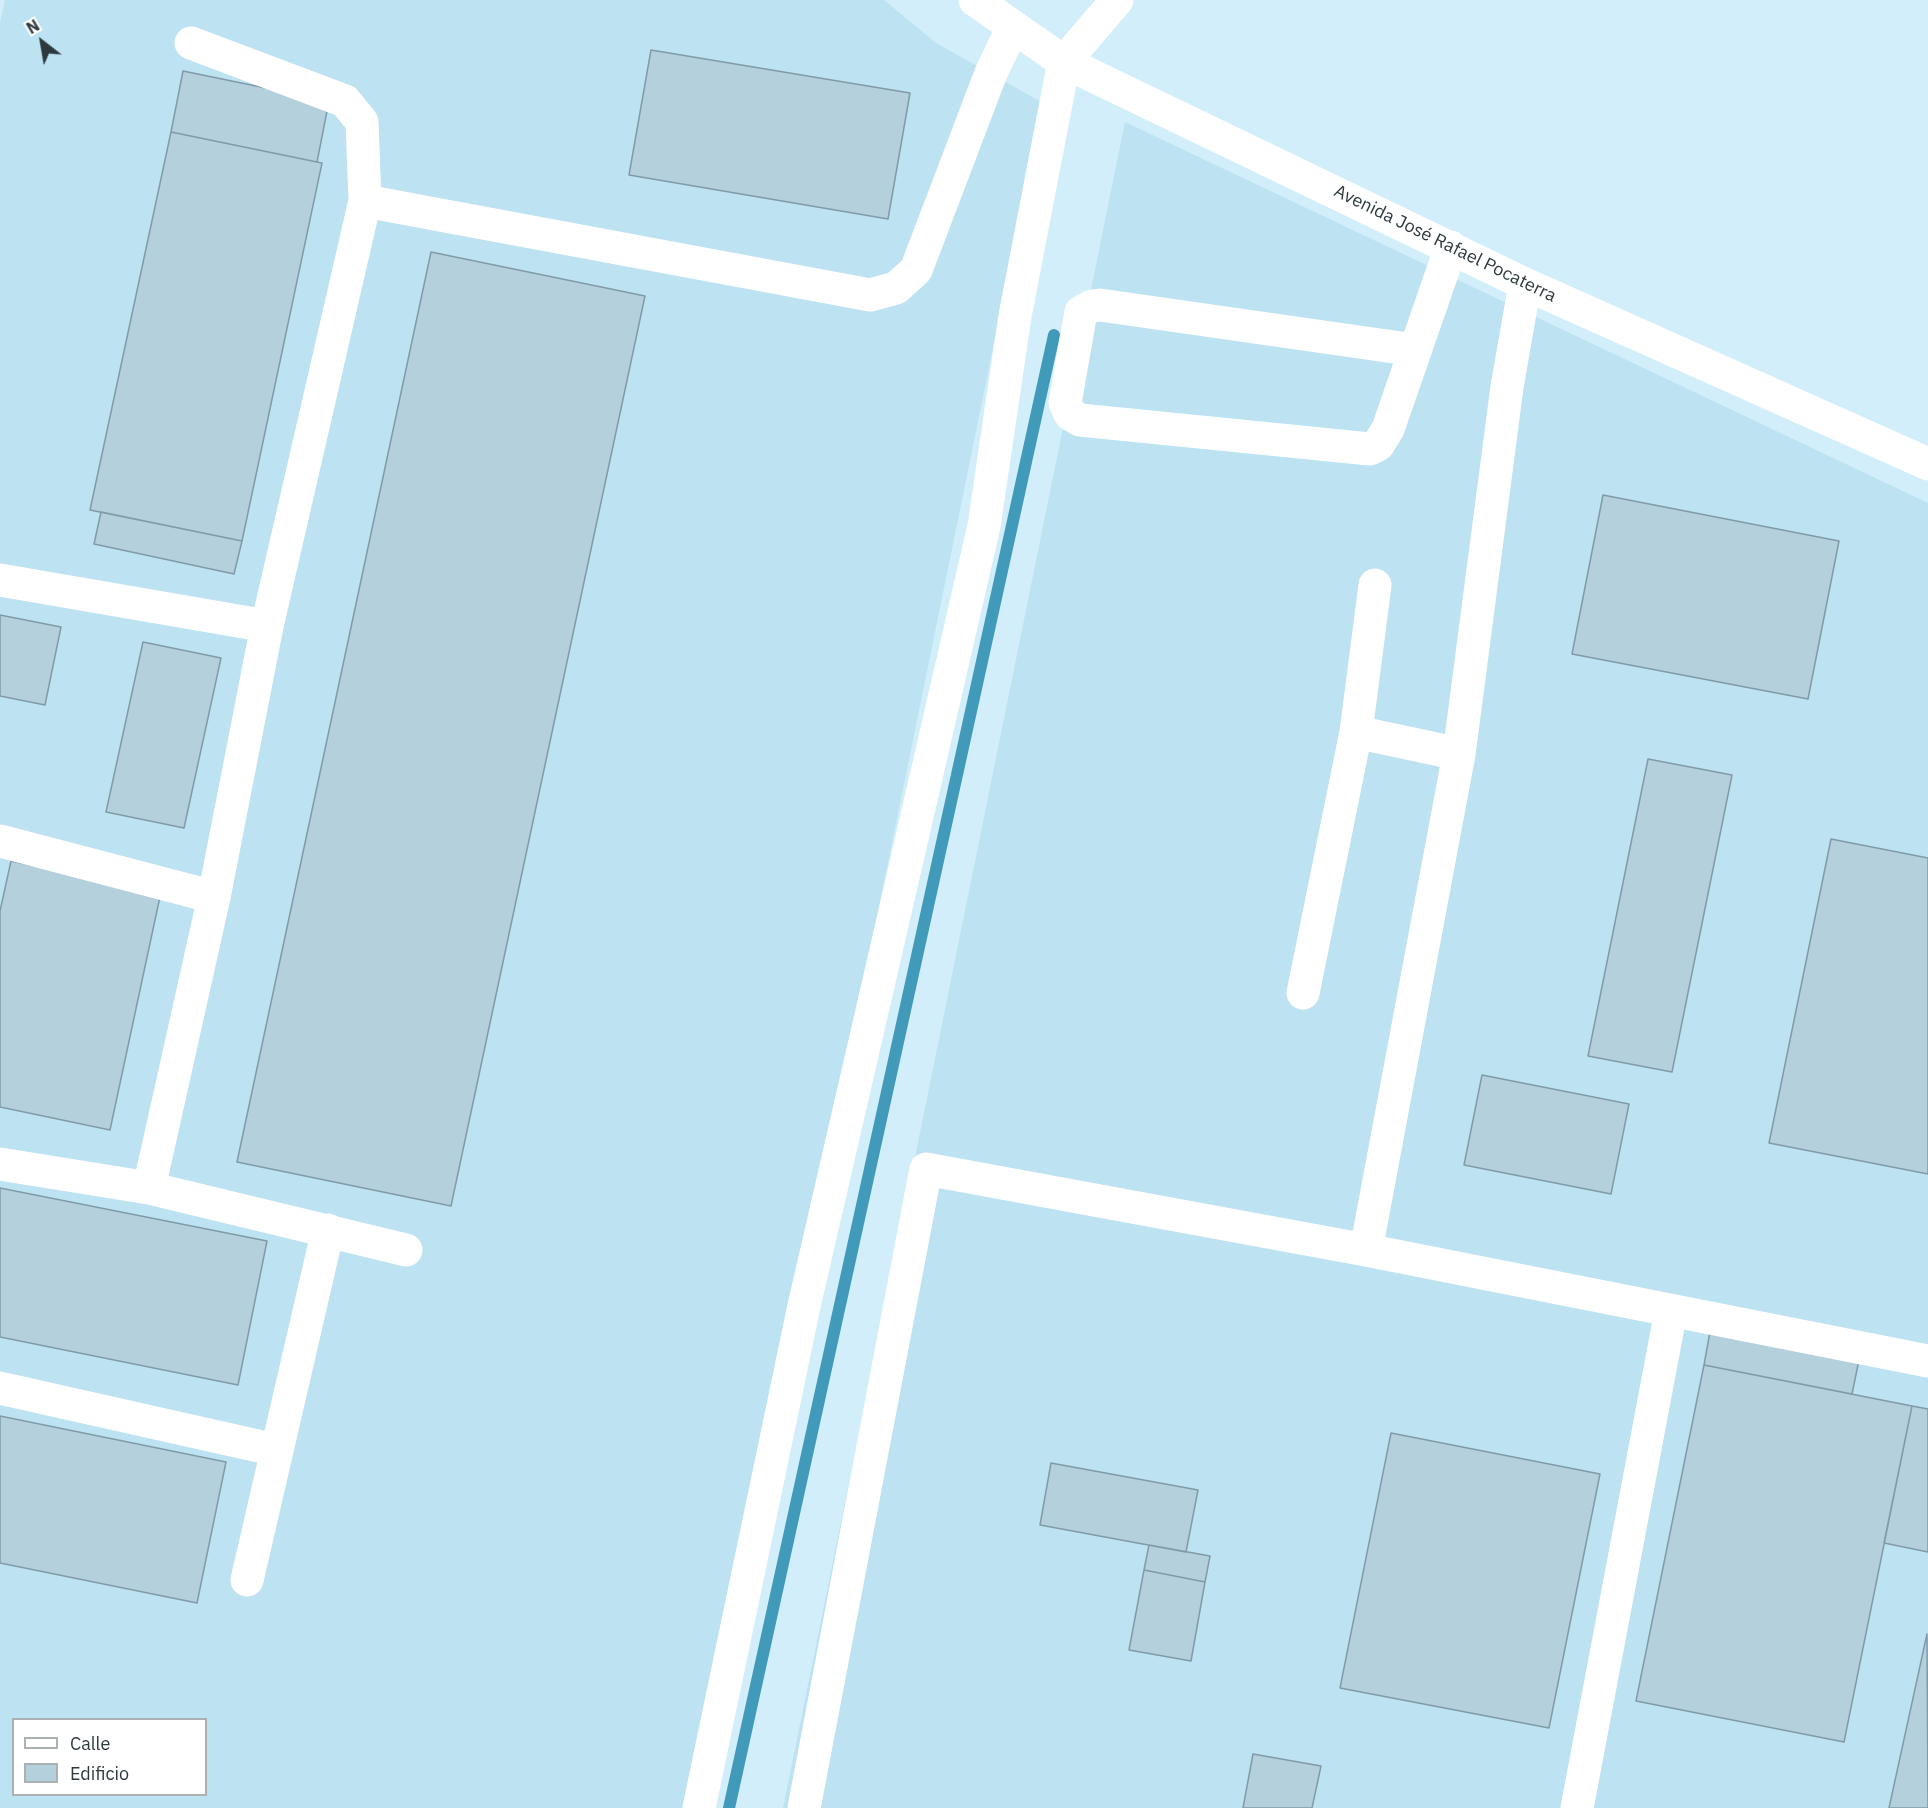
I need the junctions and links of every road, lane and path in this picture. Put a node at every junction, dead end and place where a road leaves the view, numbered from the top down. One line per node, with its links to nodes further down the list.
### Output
1 (975, 0): 3 (street, Avenida José Rafael Pocaterra)
2 (1118, 0): 5 (street)
3 (1013, 27): 5 (street, Avenida José Rafael Pocaterra); 6 (street)
4 (190, 43): 6 (street)
5 (1064, 62): 7 (street, Avenida José Rafael Pocaterra); 29 (street)
6 (365, 201): 13 (street)
7 (1451, 247): 8 (street, Avenida José Rafael Pocaterra); 9 (street)
8 (1525, 284): 10 (street, Avenida José Rafael Pocaterra); 15 (street)
9 (1415, 350): 9 (street)
10 (1928, 464)
11 (0, 580): 13 (street)
12 (1375, 585): 14 (street)
13 (267, 626): 17 (street)
14 (1356, 732): 15 (street); 18 (street)
15 (1459, 754): 23 (street)
16 (0, 841): 17 (street)
17 (214, 897): 20 (street)
18 (1303, 993)
19 (0, 1164): 20 (street)
20 (149, 1188): 21 (street)
21 (328, 1230): 22 (street); 27 (street)
22 (406, 1250)
23 (1366, 1250): 24 (street); 30 (street)
24 (1671, 1311): 25 (street); 31 (street)
25 (1928, 1361)
26 (0, 1388): 27 (street)
27 (276, 1450): 28 (street)
28 (247, 1580)
29 (699, 1808)
30 (804, 1808)
31 (1577, 1808)

